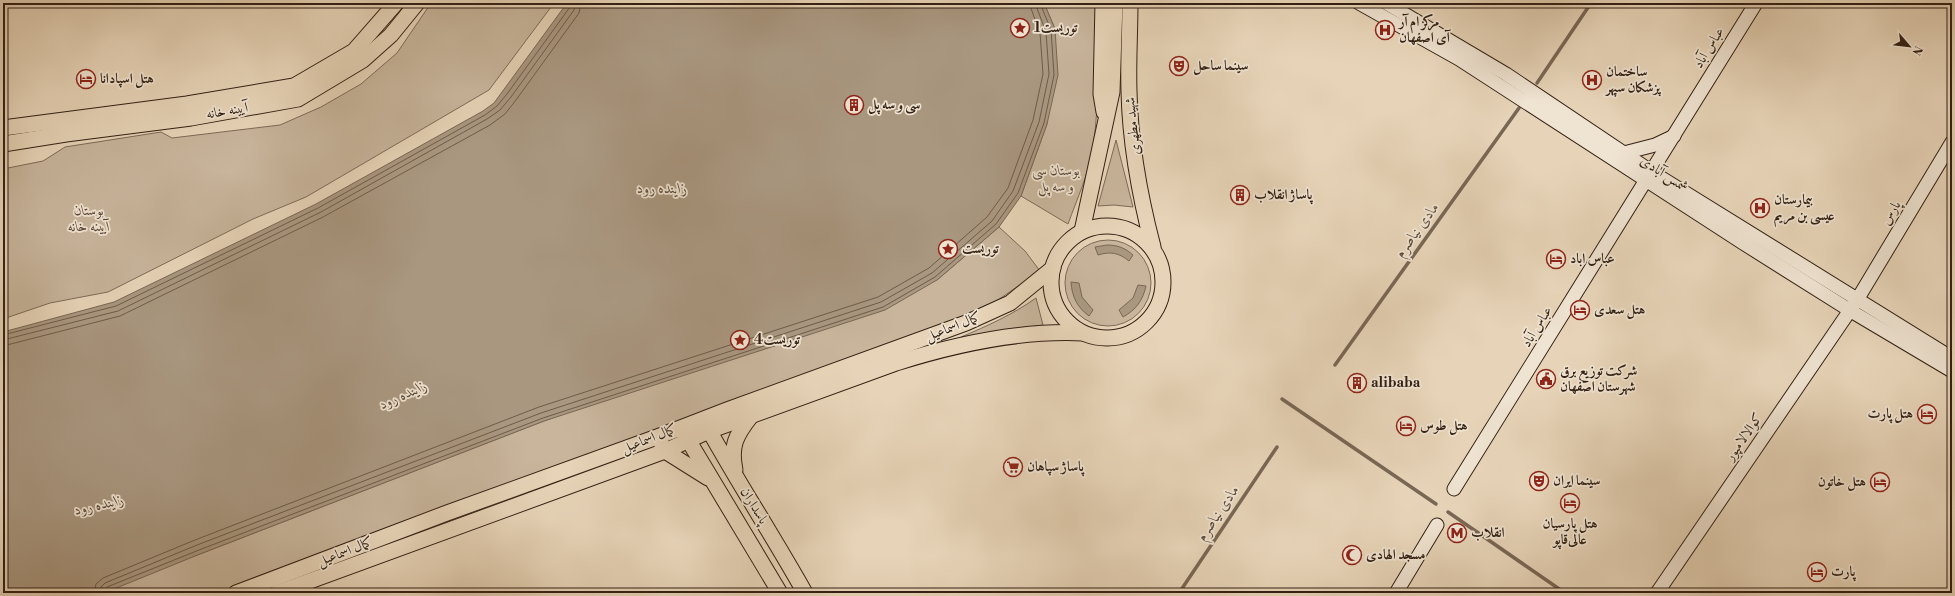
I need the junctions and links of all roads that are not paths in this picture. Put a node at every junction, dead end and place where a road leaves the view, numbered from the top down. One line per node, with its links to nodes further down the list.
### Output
1 (396, 3): 10 (main road, آیینه خانه)
2 (417, 3): 13 (main road, آیینه خانه)
3 (1103, 3): 9 (main road)
4 (1115, 3): 9 (main road, شهید مطهری)
5 (1130, 3): 17 (main road, شهید مطهری)
6 (1386, 3): 14 (main road, شمس آبادی)
7 (1756, 3): 11 (main road, عباس آباد)
8 (1366, 5): 15 (main road, شمس آبادی)
9 (1106, 127): 16 (main road, شهید مطهری)
10 (3, 128)
11 (1674, 136): 14 (main road); 15 (main road, عباس آباد)
12 (1952, 142): 19 (main road, پارس)
13 (3, 144)
14 (1624, 153): 15 (main road, شمس آبادی)
15 (1649, 177): 19 (main road, شمس آبادی); 31 (main road, عباس آباد)
16 (1082, 231): 17 (main road); 18 (main road)
17 (1153, 248): 20 (main road)
18 (1053, 268): 20 (main road); 24 (main road, کمال اسماعیل)
19 (1854, 305): 21 (main road, شمس آبادی); 22 (main road, شمس آبادی); 42 (main road, کوالالامپور)
20 (1082, 332): 23 (main road, کمال اسماعیل)
21 (1952, 358)
22 (1952, 371)
23 (751, 416): 24 (main road, کمال اسماعیل); 29 (main road)
24 (706, 425): 25 (main road, کمال اسماعیل); 27 (main road, کمال اسماعیل); 29 (main road, پاسداران)
25 (681, 427): 26 (main road, کمال اسماعیل); 27 (main road, پاسداران)
26 (657, 438): 28 (main road); 34 (main road, کمال اسماعیل)
27 (688, 441): 28 (main road, کمال اسماعیل); 30 (main road, پاسداران)
28 (665, 451): 30 (main road); 35 (main road, کمال اسماعیل)
29 (736, 477): 32 (main road, پاسداران)
30 (712, 481): 33 (main road, پاسداران)
31 (1454, 489)
32 (744, 492): 33 (main road); 40 (main road, پاسداران)
33 (725, 504): 39 (main road, پاسداران)
34 (467, 507): 35 (main road); 37 (main road, کمال اسماعیل)
35 (474, 521): 38 (main road, کمال اسماعیل)
36 (1437, 525): 41 (main road)
37 (236, 593)
38 (277, 593)
39 (780, 593)
40 (805, 593)
41 (1396, 593)
42 (1657, 593)

